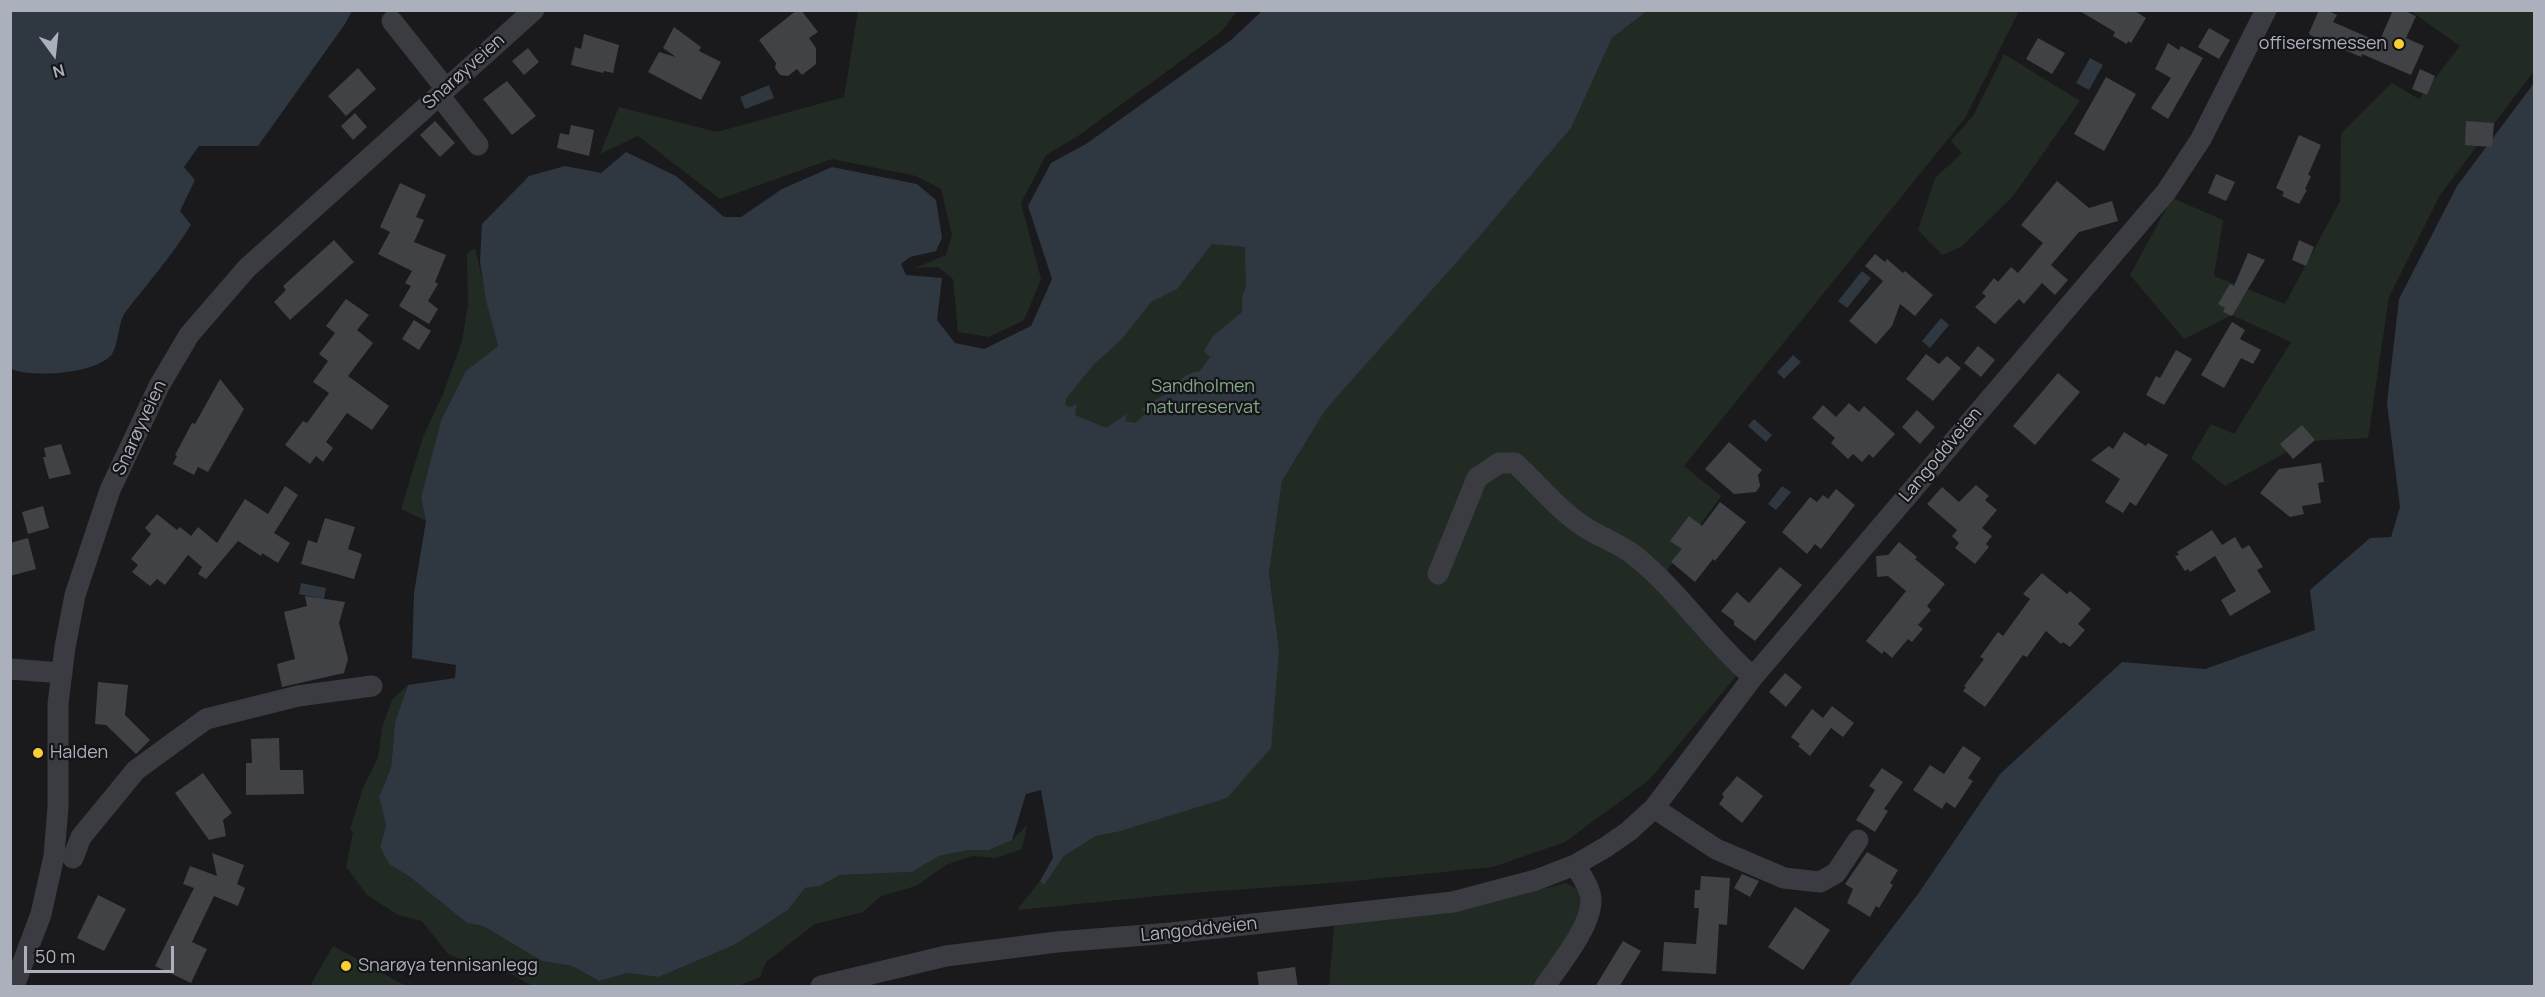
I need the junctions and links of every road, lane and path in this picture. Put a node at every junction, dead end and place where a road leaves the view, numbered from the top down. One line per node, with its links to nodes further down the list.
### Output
1 (534, 10): 4 (street, Snarøyveien)
2 (2266, 10): 9 (street, Langoddveien)
3 (392, 21): 4 (street)
4 (443, 92): 5 (street); 8 (street, Snarøyveien)
5 (478, 145)
6 (1438, 574): 9 (street)
7 (10, 669): 8 (street)
8 (62, 673): 15 (street, Snarøyveien)
9 (1753, 677): 11 (street, Langoddveien)
10 (372, 686): 13 (street)
11 (1654, 808): 12 (street); 14 (street, Langoddveien)
12 (1858, 840)
13 (73, 858)
14 (1575, 866): 16 (street, Langoddveien); 17 (street)
15 (14, 987)
16 (821, 987)
17 (1545, 987)

